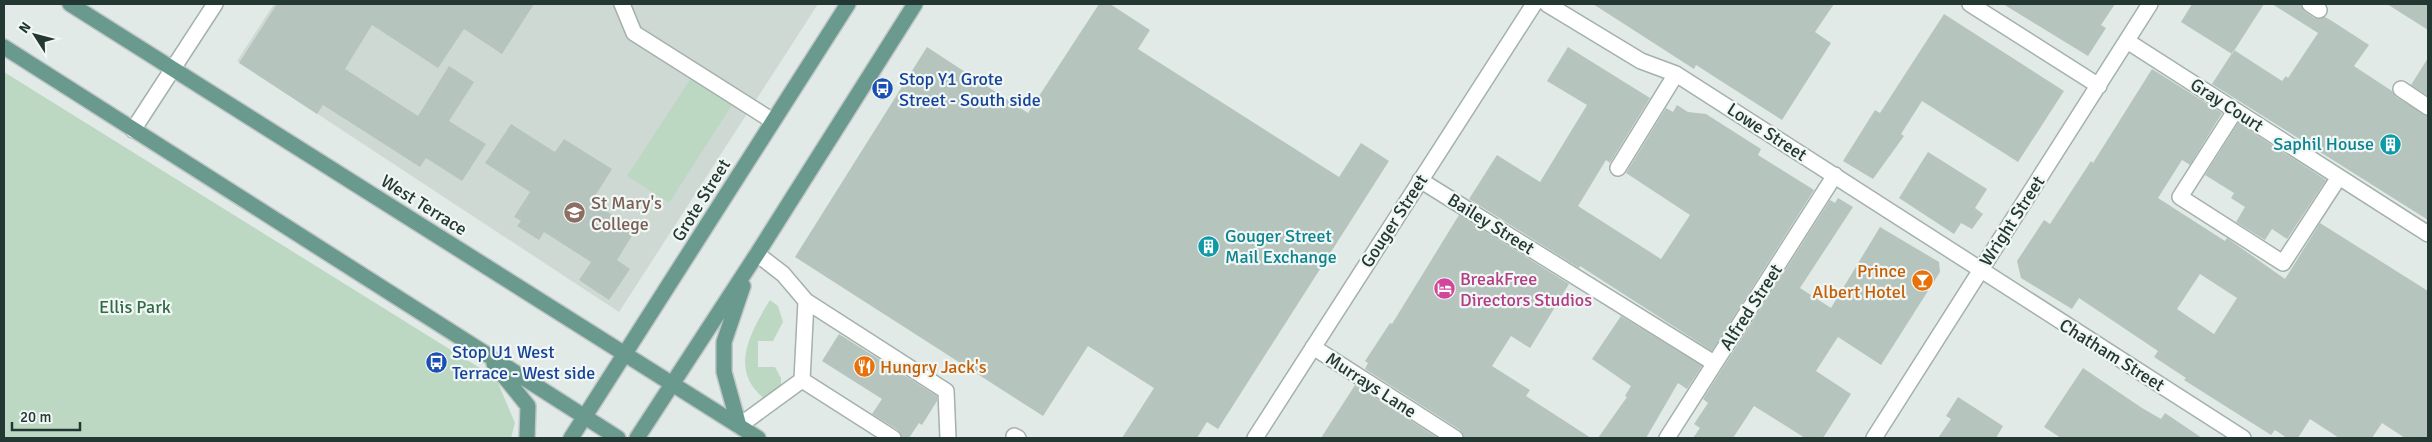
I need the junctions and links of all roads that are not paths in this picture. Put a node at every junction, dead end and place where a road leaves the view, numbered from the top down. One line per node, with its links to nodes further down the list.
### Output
1 (70, 4): 12 (main road, West Terrace)
2 (215, 4): 12 (street)
3 (622, 4): 18 (street)
4 (848, 4): 18 (main road, Grote Street)
5 (915, 4): 25 (main road)
6 (1534, 4): 23 (street, Gouger Street)
7 (1546, 4): 13 (street, Lowe Street)
8 (1970, 4): 14 (street)
9 (2150, 4): 10 (street, Wright Street)
10 (2127, 41): 14 (street, Wright Street); 17 (street, Gray Court)
11 (4, 47): 19 (main road)
12 (173, 69): 19 (street); 30 (main road, West Terrace)
13 (1676, 74): 20 (street); 21 (street, Lowe Street)
14 (2098, 86): 26 (street, Wright Street)
15 (2401, 89): 16 (street)
16 (2428, 107)
17 (2236, 111): 22 (street, Gray Court); 22 (street)
18 (773, 121): 30 (main road, Grote Street)
19 (133, 130): 29 (main road)
20 (1618, 168)
21 (1835, 175): 26 (street, Lowe Street); 31 (street, Alfred Street)
22 (2339, 177): 24 (street, Gray Court)
23 (1420, 180): 28 (street, Gouger Street); 31 (street, Bailey Street)
24 (2428, 234)
25 (753, 260): 27 (street); 33 (main road); 35 (main road)
26 (1980, 271): 46 (street, Wright Street); 47 (street, Chatham Street)
27 (806, 301): 32 (street); 42 (street)
28 (1313, 347): 43 (street, Gouger Street); 44 (street, Murrays Lane)
29 (485, 354): 34 (main road); 36 (main road)
30 (625, 354): 33 (main road, West Terrace); 34 (main road, Grote Street)
31 (1714, 363): 45 (street, Alfred Street)
32 (802, 380): 35 (street); 41 (street)
33 (672, 384): 35 (main road, West Terrace); 39 (main road)
34 (584, 417): 37 (main road, Grote Street); 38 (main road)
35 (739, 426): 40 (main road, West Terrace)
36 (527, 438)
37 (571, 438)
38 (618, 438)
39 (637, 438)
40 (758, 438)
41 (892, 438)
42 (948, 438)
43 (1255, 438)
44 (1455, 438)
45 (1667, 438)
46 (1874, 438)
47 (2243, 438)

